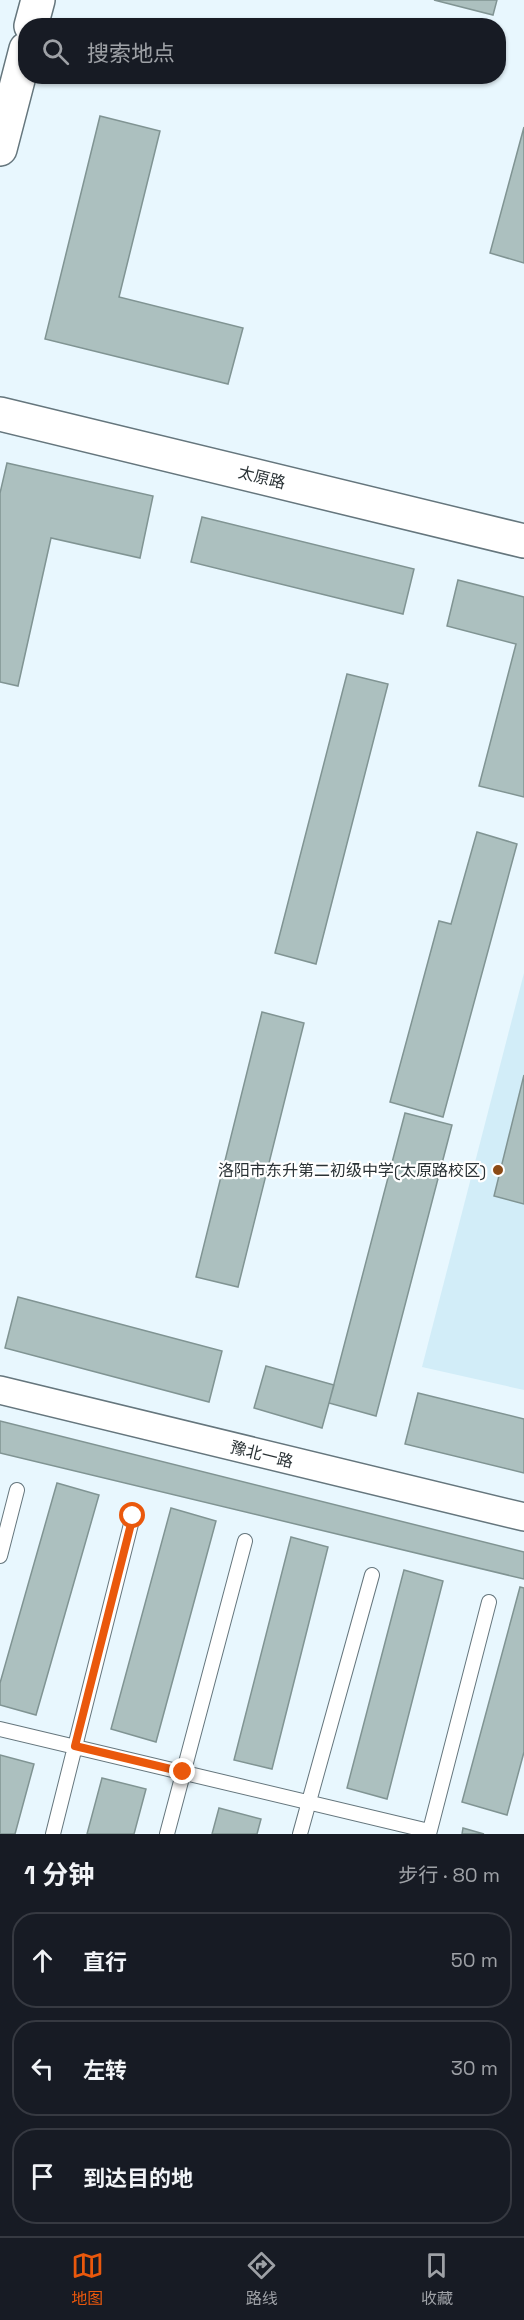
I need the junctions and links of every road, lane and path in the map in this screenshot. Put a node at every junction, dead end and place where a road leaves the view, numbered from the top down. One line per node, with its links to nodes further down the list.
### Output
1 (38, 0): 2 (main road)
2 (34, 18)
3 (18, 80): 4 (main road)
4 (0, 149)
5 (0, 414): 6 (main road, 太原路)
6 (524, 541)
7 (0, 1390): 10 (street, 豫北一路)
8 (17, 1490): 12 (lane)
9 (133, 1516): 16 (lane)
10 (524, 1517)
11 (245, 1541): 17 (lane)
12 (0, 1556)
13 (372, 1575): 18 (lane)
14 (489, 1602): 19 (lane)
15 (0, 1729): 16 (lane)
16 (75, 1746): 17 (lane); 20 (lane)
17 (183, 1772): 18 (lane); 21 (lane)
18 (309, 1803): 19 (lane); 22 (lane)
19 (429, 1833)
20 (53, 1834)
21 (167, 1834)
22 (300, 1834)

